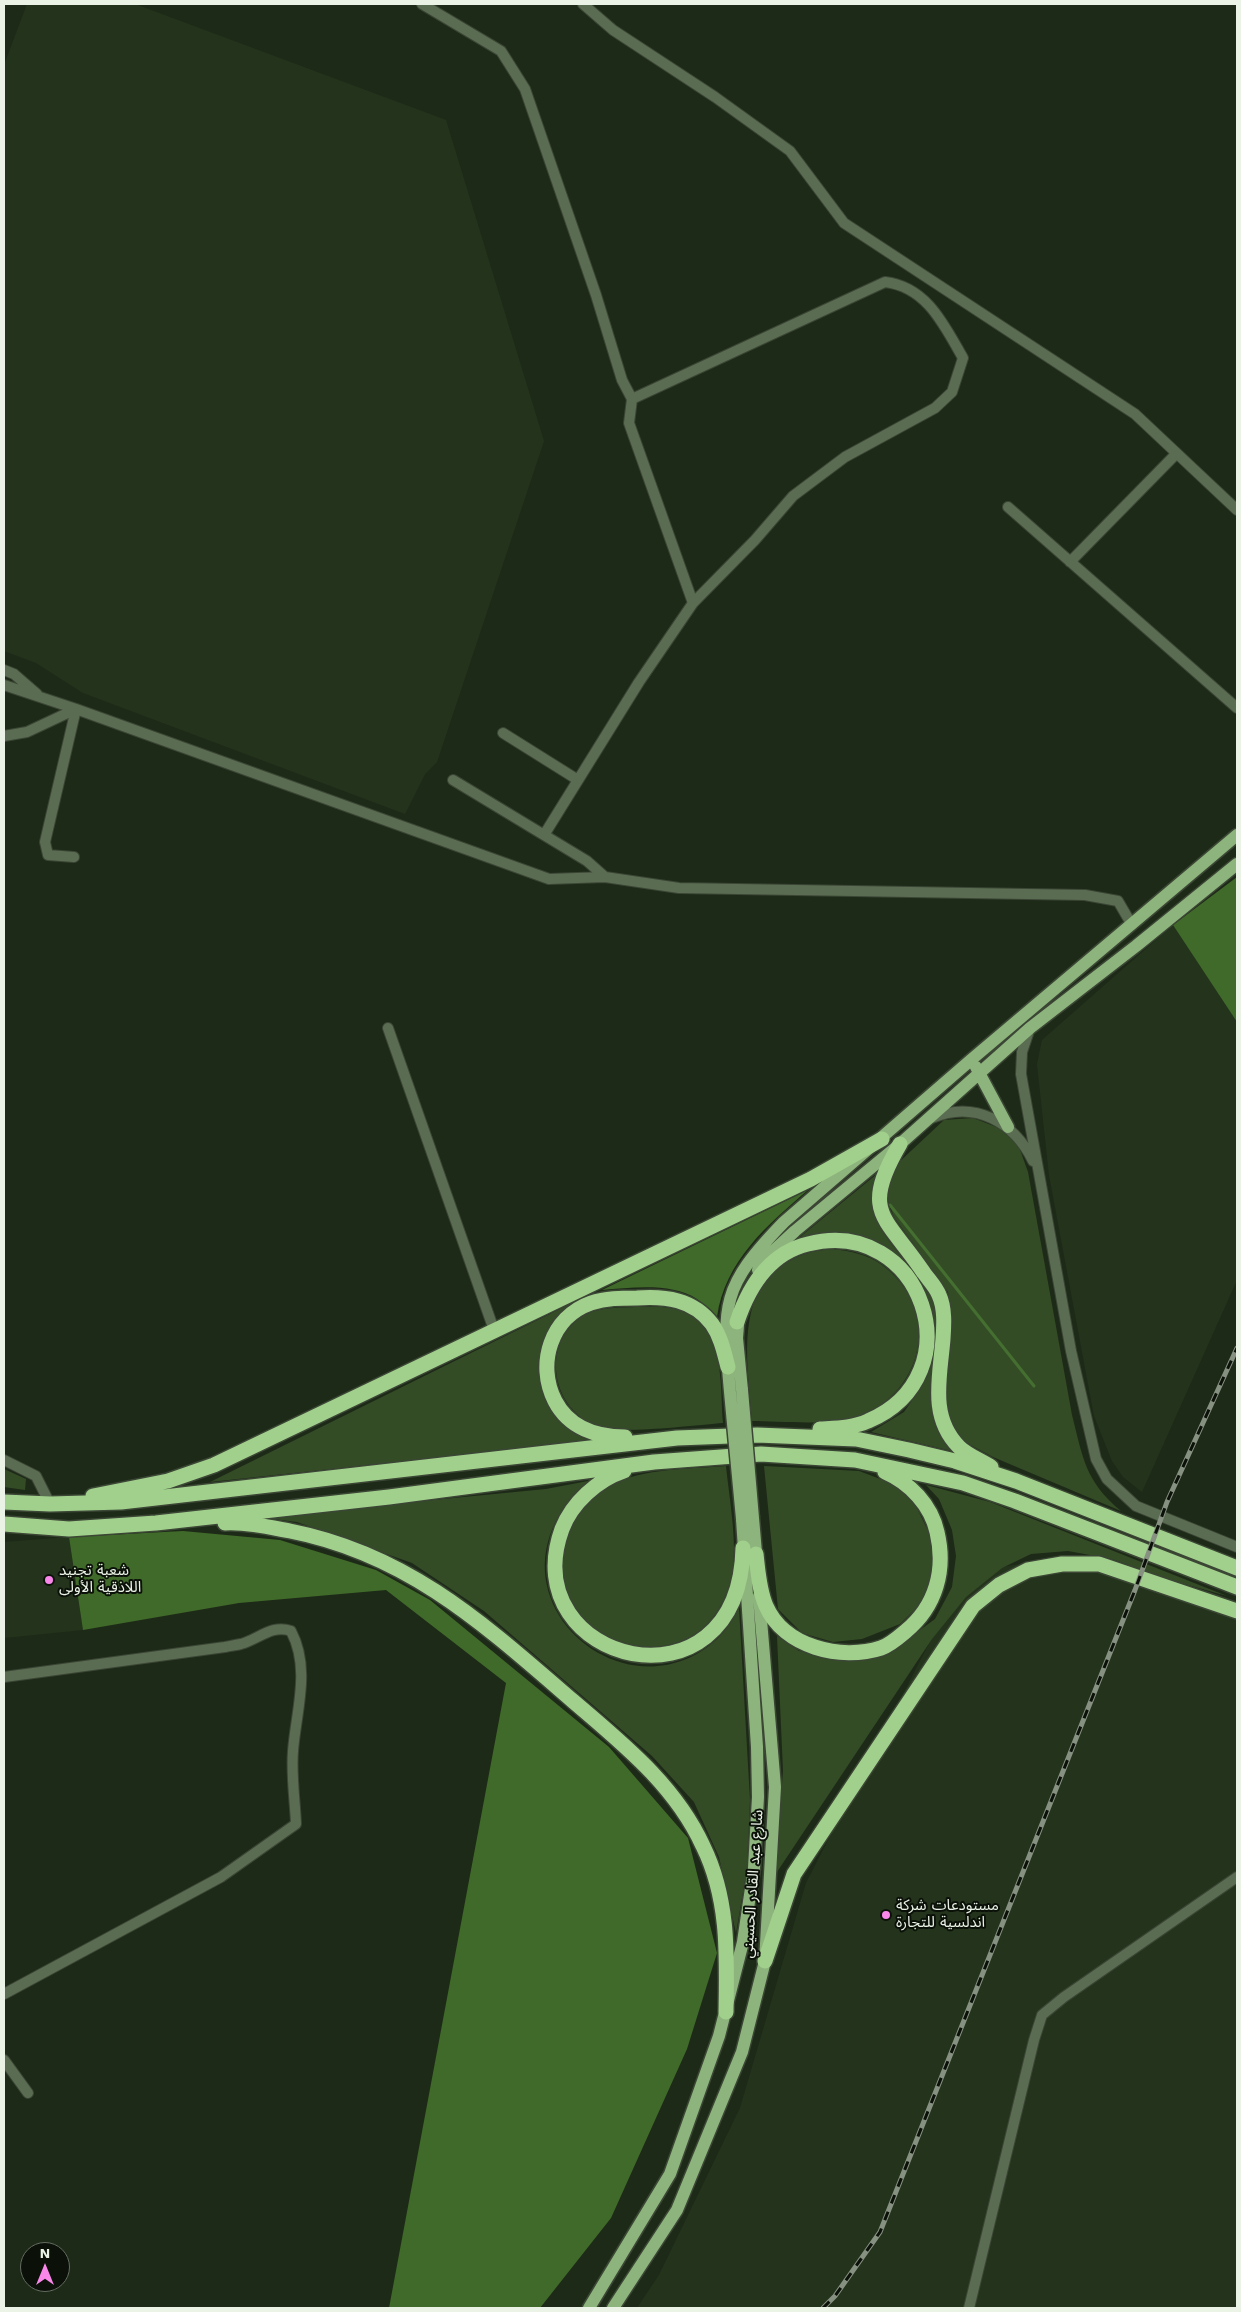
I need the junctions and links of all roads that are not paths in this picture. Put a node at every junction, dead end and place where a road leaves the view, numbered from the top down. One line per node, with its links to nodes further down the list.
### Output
1 (422, 4): 3 (street)
2 (583, 4): 4 (street)
3 (632, 399): 8 (street); 8 (street)
4 (1176, 454): 6 (street); 7 (street)
5 (1008, 507): 7 (street)
6 (1237, 510)
7 (1070, 562): 12 (street)
8 (693, 603): 17 (street)
9 (4, 670): 11 (street)
10 (4, 685): 11 (street)
11 (42, 698): 13 (street)
12 (1237, 708)
13 (76, 709): 15 (street); 20 (street); 22 (street)
14 (503, 733): 17 (street)
15 (4, 736)
16 (453, 780): 18 (street)
17 (578, 780): 18 (street)
18 (544, 835): 22 (street)
19 (1237, 835): 23 (main road)
20 (74, 857)
21 (1237, 864): 25 (main road)
22 (605, 877): 23 (street)
23 (1132, 925): 26 (main road)
24 (388, 1028): 34 (street)
25 (1030, 1028): 27 (main road); 32 (street)
26 (972, 1059): 27 (main road); 30 (main road)
27 (980, 1074): 28 (main road); 29 (main road)
28 (926, 1121): 29 (street); 31 (main road)
29 (1008, 1127): 32 (street)
30 (882, 1138): 34 (highway); 35 (main road)
31 (900, 1144): 33 (main road); 42 (highway)
32 (1039, 1173): 47 (street)
33 (737, 1322): 36 (main road); 37 (highway)
34 (494, 1330): 44 (highway)
35 (728, 1367): 36 (main road); 38 (highway)
36 (736, 1391): 48 (main road, شارع عبد القادر الحسيني, bridge)
37 (757, 1435): 38 (highway); 42 (highway)
38 (677, 1438): 44 (highway)
39 (4, 1460): 44 (street)
40 (855, 1460): 41 (highway); 48 (highway); 50 (highway)
41 (654, 1462): 45 (highway); 48 (highway)
42 (1016, 1482): 49 (highway)
43 (4, 1502): 44 (highway)
44 (50, 1504)
45 (156, 1523): 46 (highway); 56 (highway)
46 (4, 1524)
47 (1237, 1547)
48 (750, 1551): 54 (main road, شارع عبد القادر الحسيني); 56 (main road, شارع عبد القادر الحسيني)
49 (1237, 1568)
50 (1237, 1587)
51 (1237, 1611): 54 (highway)
52 (4, 1677): 55 (street)
53 (1237, 1877): 61 (street)
54 (765, 1961): 60 (main road, شارع عبد القادر الحسيني)
55 (4, 1994)
56 (726, 2012): 59 (main road, شارع عبد القادر الحسيني)
57 (4, 2060): 58 (street)
58 (28, 2093)
59 (588, 2308)
60 (613, 2308)
61 (969, 2308)

